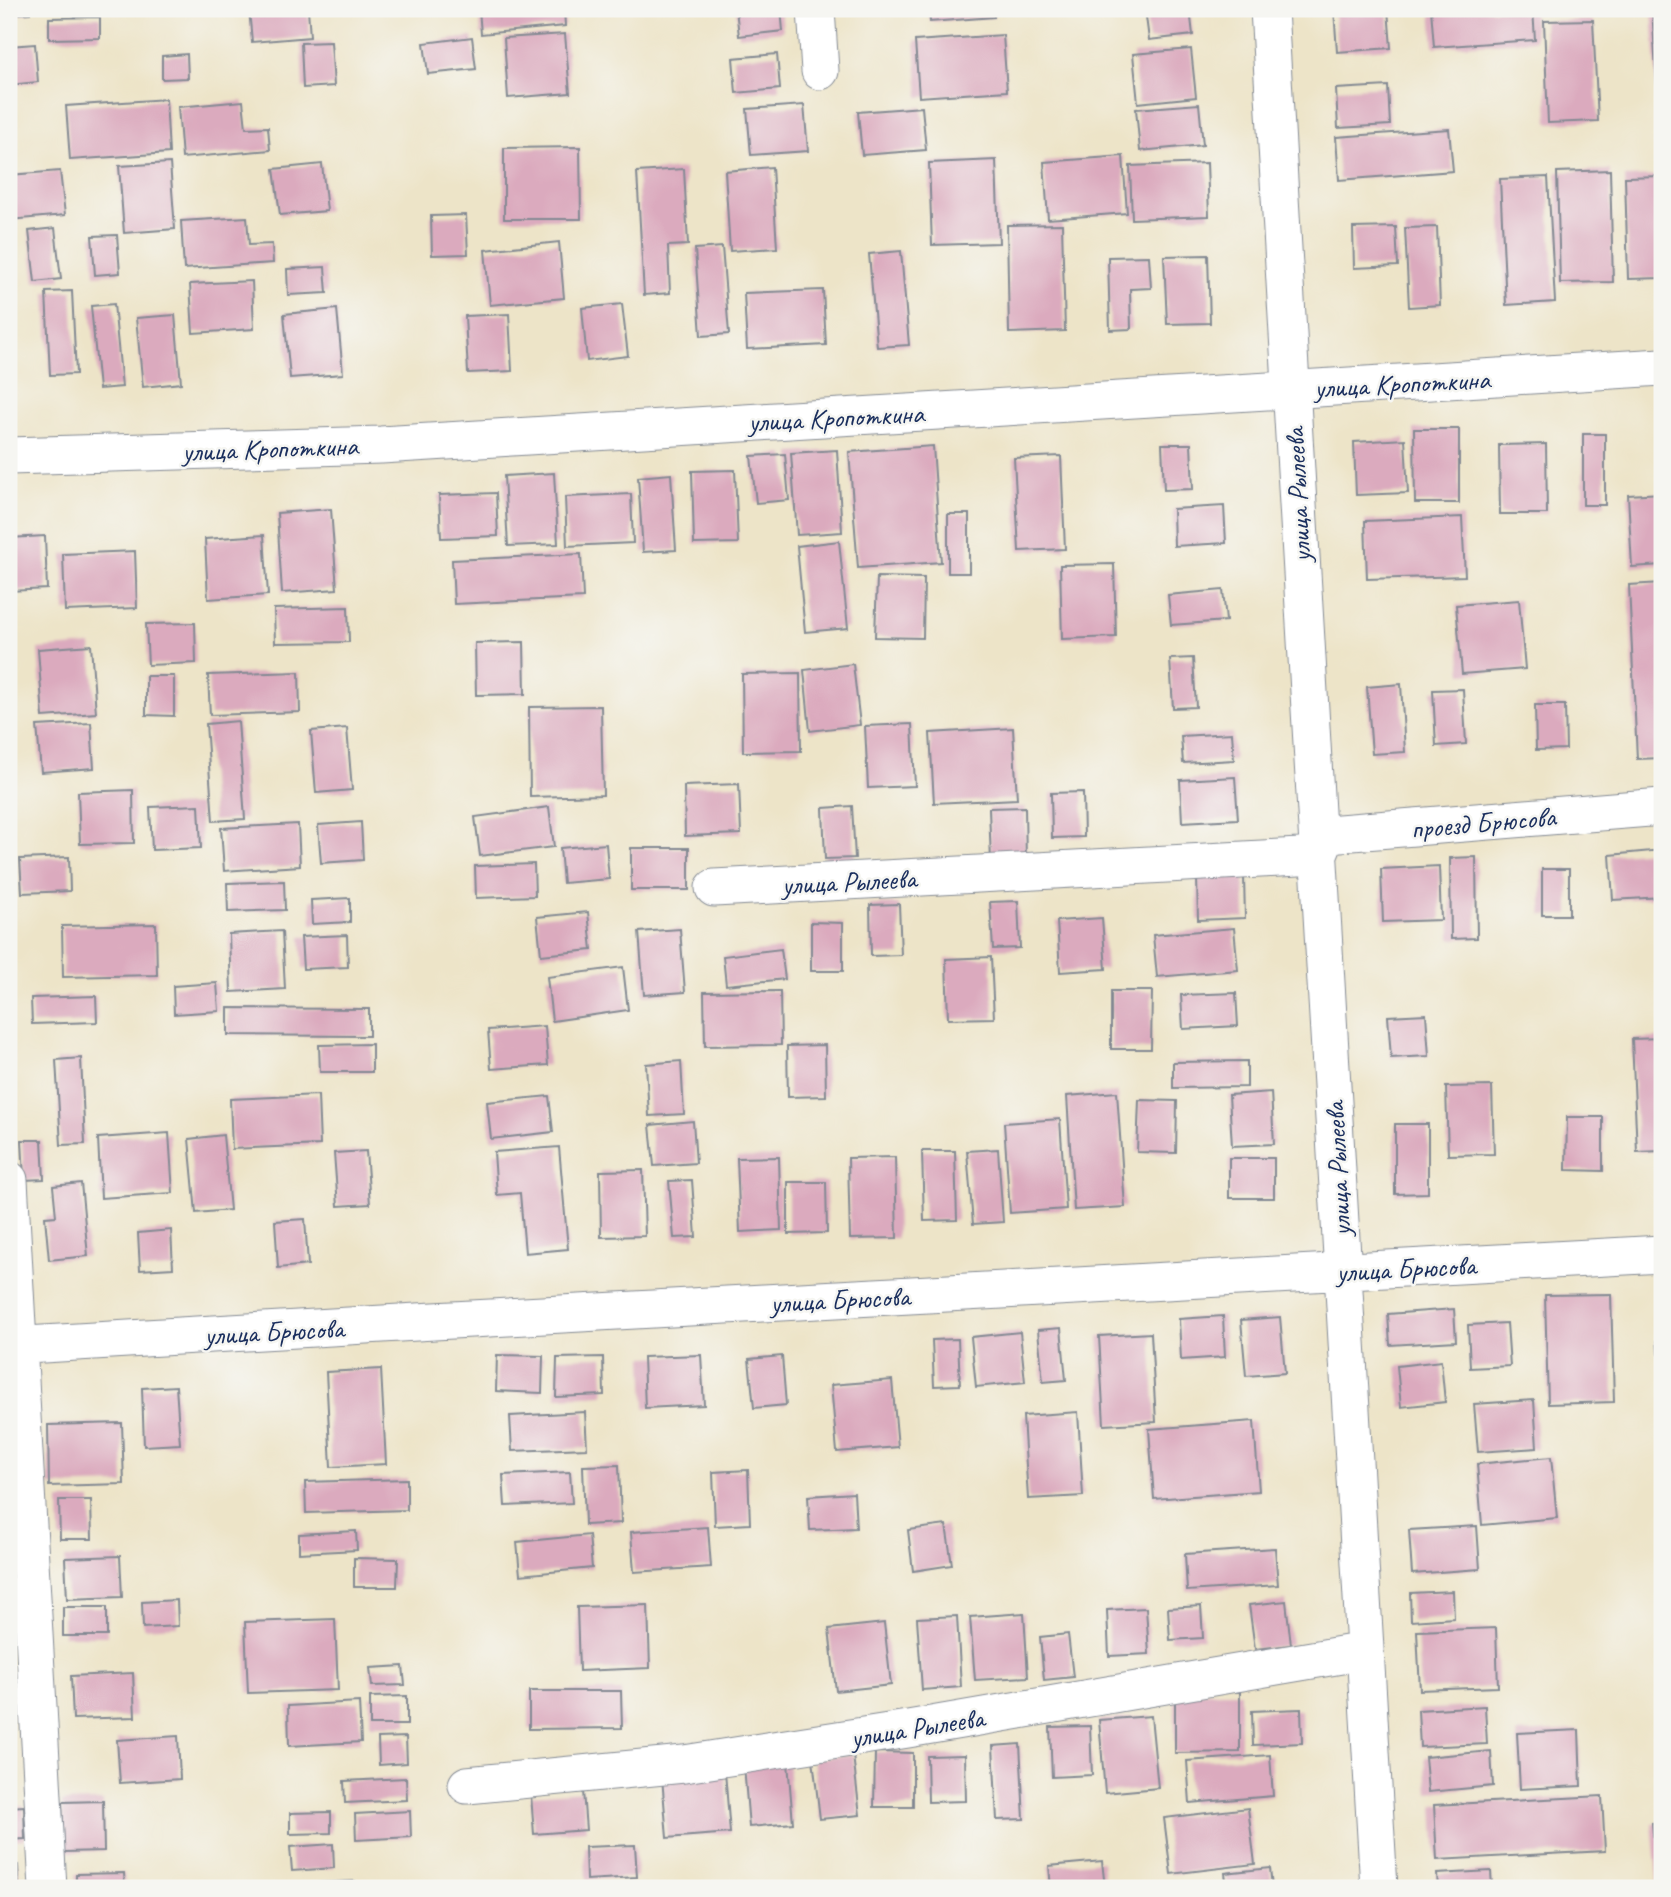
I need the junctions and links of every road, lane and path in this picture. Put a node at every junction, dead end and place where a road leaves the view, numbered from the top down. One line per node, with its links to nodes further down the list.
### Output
1 (816, 9): 3 (street)
2 (1269, 9): 5 (street, улица Рылеева)
3 (820, 71)
4 (1662, 367): 5 (street, улица Кропоткина)
5 (1291, 390): 6 (street, улица Кропоткина); 8 (street, улица Рылеева)
6 (9, 456)
7 (1662, 807): 8 (street, проезд Брюсова)
8 (1318, 856): 9 (street, улица Рылеева); 12 (street, улица Рылеева)
9 (715, 888)
10 (9, 1180): 13 (street)
11 (1662, 1254): 12 (street, улица Брюсова)
12 (1343, 1271): 13 (street, улица Брюсова); 14 (street, улица Рылеева)
13 (13, 1346): 16 (street)
14 (1365, 1651): 15 (street, улица Рылеева); 17 (street, улица Рылеева)
15 (467, 1785)
16 (48, 1888)
17 (1379, 1888)

